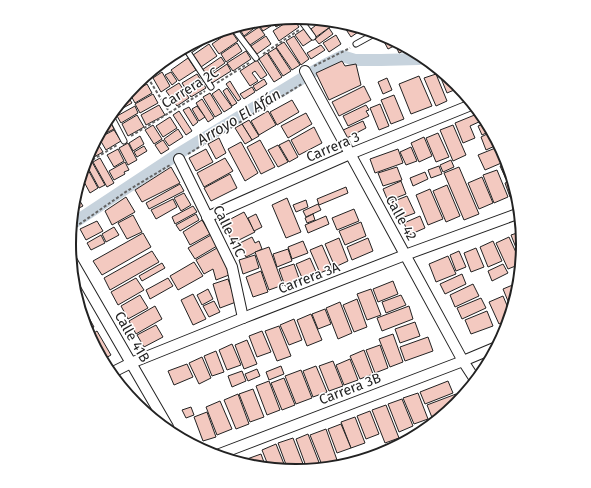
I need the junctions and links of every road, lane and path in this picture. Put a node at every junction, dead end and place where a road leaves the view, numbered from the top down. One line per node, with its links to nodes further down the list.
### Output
1 (305, 26): 3 (lane); 8 (path, Carrera 2C)
2 (236, 32): 8 (lane)
3 (313, 37)
4 (369, 37): 5 (lane)
5 (356, 44)
6 (343, 51): 9 (path)
7 (188, 52): 11 (lane)
8 (256, 58): 11 (path, Carrera 2C)
9 (307, 75): 16 (street, Calle 42); 17 (path)
10 (149, 80): 13 (path)
11 (210, 87): 13 (path, Carrera 2C)
12 (467, 107): 16 (street, Carrera 3)
13 (170, 112): 15 (path, Carrera 2C)
14 (114, 121): 15 (lane)
15 (124, 140): 18 (path, Carrera 2C)
16 (350, 154): 20 (street, Carrera 3); 22 (street, Calle 42)
17 (179, 159): 20 (street, Calle 41C); 21 (path)
18 (92, 160)
19 (514, 215): 22 (street, Carrera 3A)
20 (207, 217): 24 (street, Calle 41C)
21 (76, 226)
22 (405, 255): 24 (street, Carrera 3A); 26 (street, Calle 42)
23 (77, 269): 27 (street, Calle 41B)
24 (243, 318): 27 (street, Carrera 3A)
25 (488, 351): 26 (street, Carrera 3B)
26 (463, 361): 29 (street, Calle 42); 31 (street, Carrera 3B)
27 (131, 363): 28 (street, Carrera 3A); 30 (street, Calle 41B)
28 (116, 370)
29 (472, 375)
30 (164, 421)
31 (225, 452)

